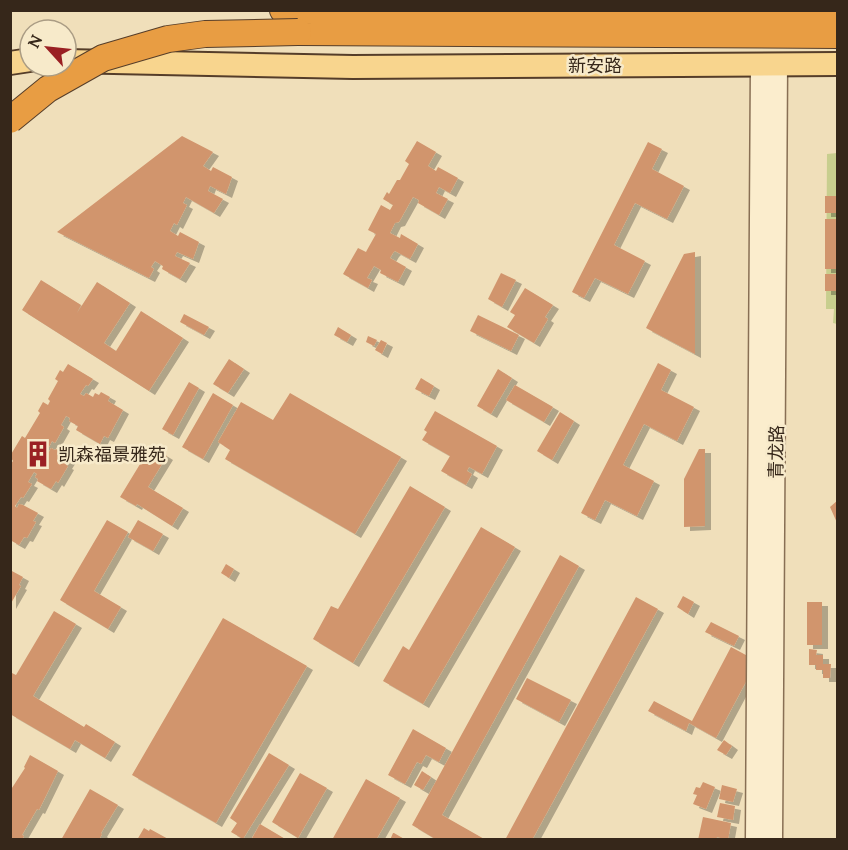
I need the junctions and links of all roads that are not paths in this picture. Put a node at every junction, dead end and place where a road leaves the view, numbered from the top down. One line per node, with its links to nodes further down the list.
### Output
1 (283, 10): 3 (highway)
2 (837, 14): 3 (highway)
3 (299, 22): 4 (highway); 8 (highway, bridge)
4 (837, 35)
5 (78, 61): 6 (main road, 新安路)
6 (769, 64): 7 (main road, 新安路); 9 (street, 青龙路); 10 (street, 青龙路)
7 (837, 64)
8 (10, 120)
9 (755, 840)
10 (773, 840)

